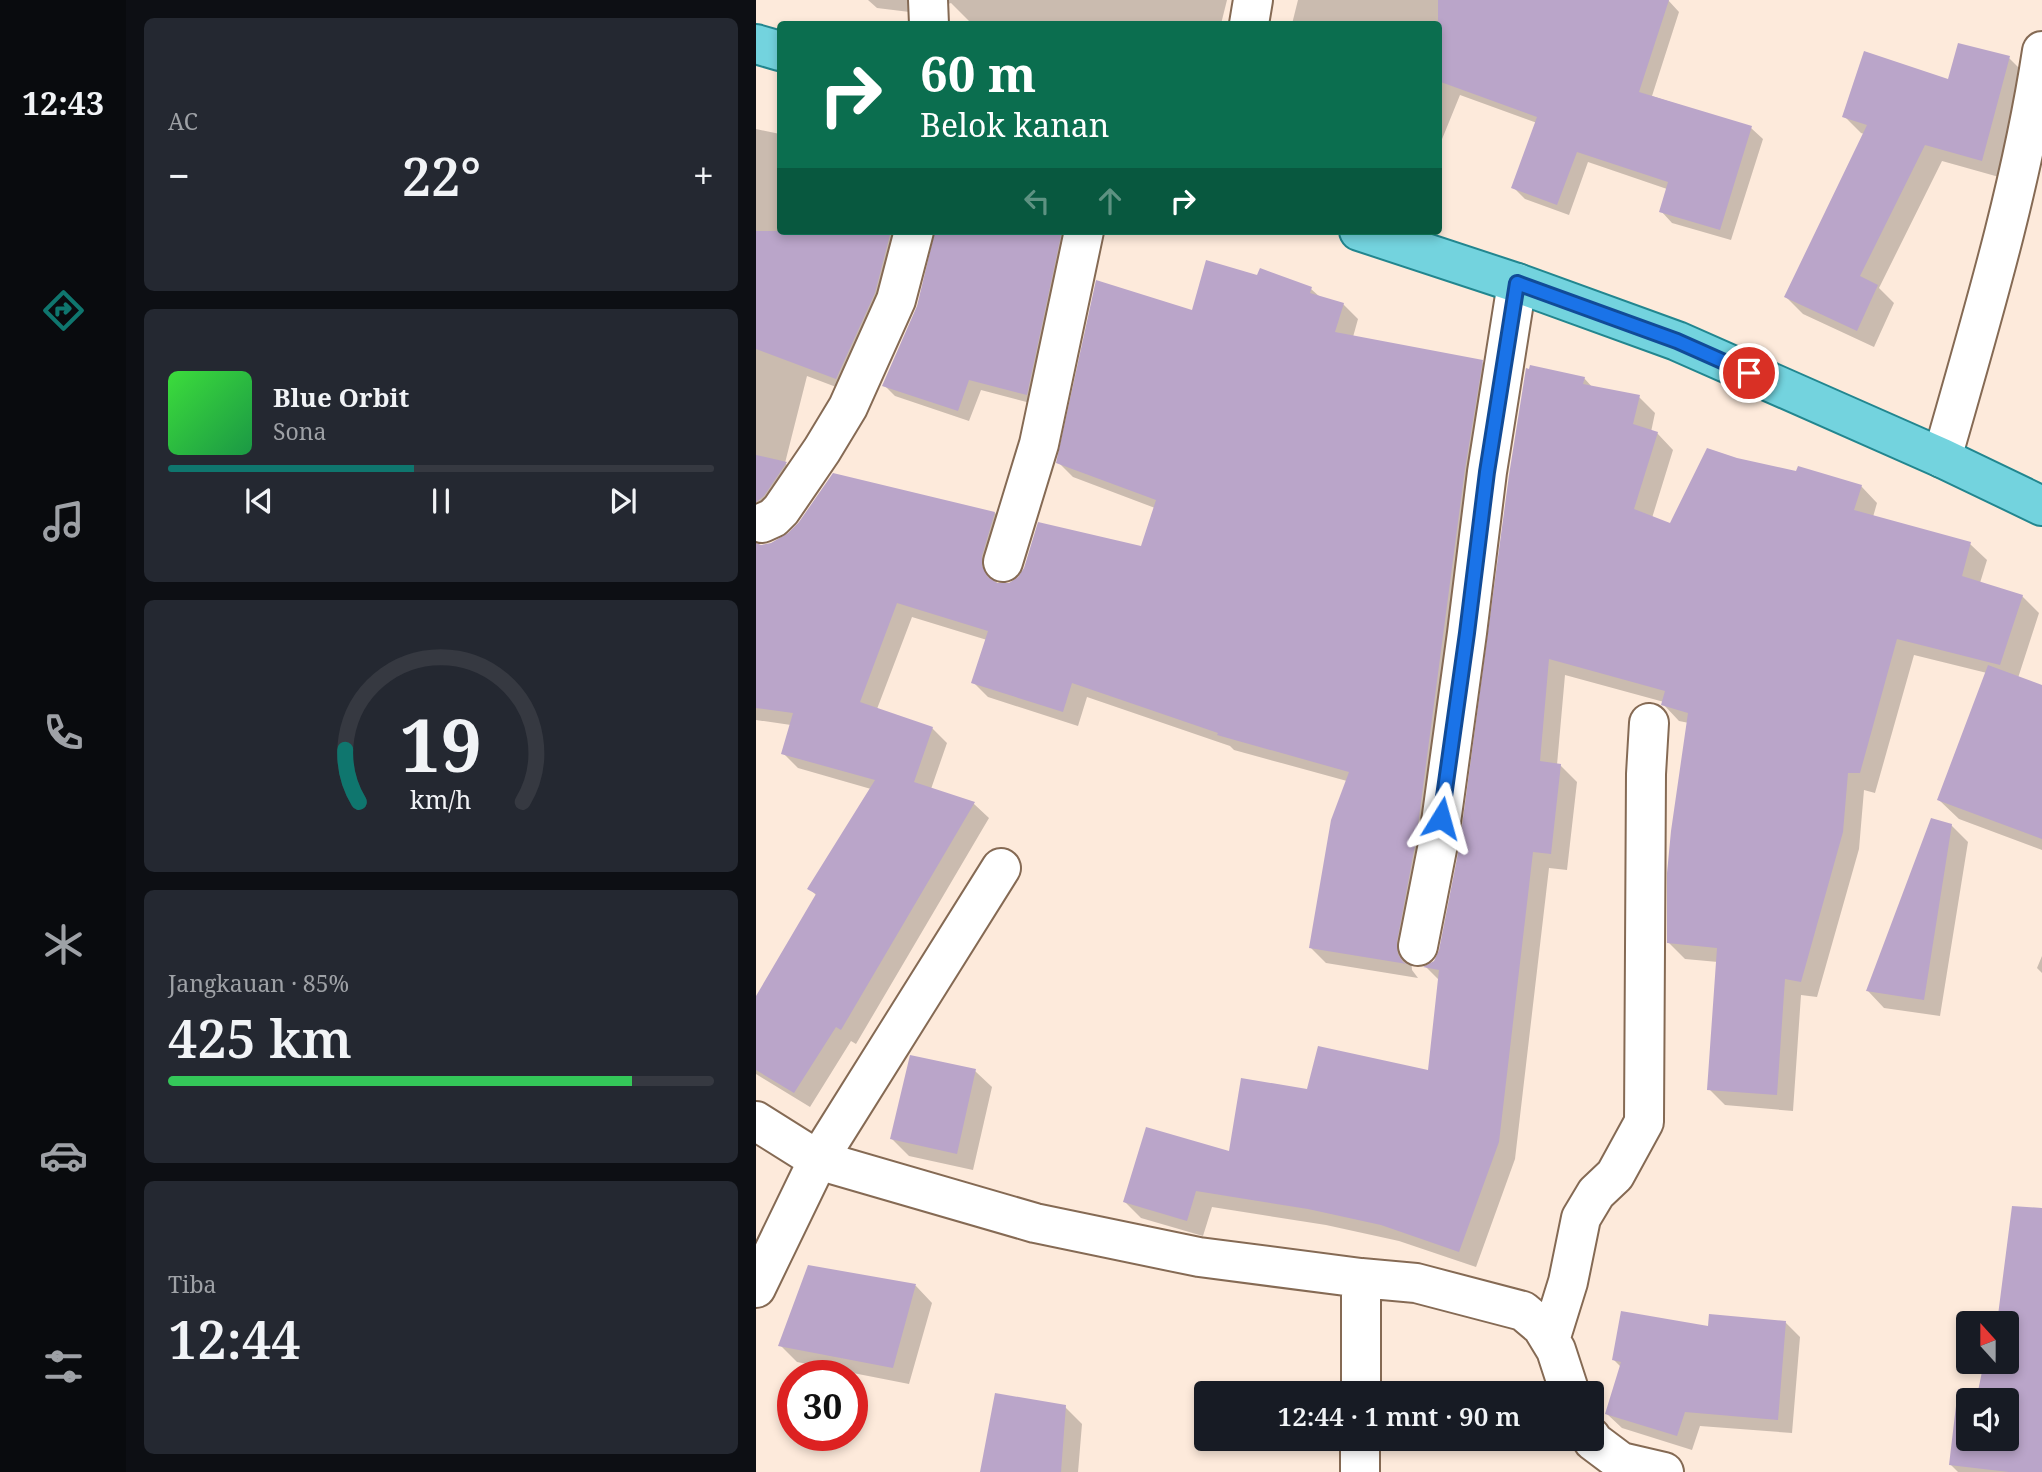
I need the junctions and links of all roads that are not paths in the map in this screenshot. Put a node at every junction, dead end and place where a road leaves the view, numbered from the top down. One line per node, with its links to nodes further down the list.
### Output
1 (928, 0): 3 (street)
2 (1254, 0): 4 (street)
3 (929, 21)
4 (1250, 21)
5 (756, 44): 6 (main road)
6 (777, 50)
7 (2042, 51): 12 (street)
8 (913, 235): 14 (street)
9 (1083, 235): 15 (street)
10 (1371, 235): 11 (main road)
11 (1517, 283): 12 (main road); 18 (street)
12 (1942, 458): 13 (main road)
13 (2042, 506)
14 (762, 523)
15 (1003, 562)
16 (1649, 723): 23 (street)
17 (1000, 868): 20 (street)
18 (1418, 946)
19 (756, 1121): 20 (street)
20 (818, 1160): 21 (street); 22 (street)
21 (1361, 1278): 23 (street); 24 (street)
22 (756, 1288)
23 (1550, 1340): 25 (street)
24 (1361, 1381)
25 (1566, 1381)
26 (1604, 1449): 29 (street)
27 (1360, 1451): 28 (street)
28 (1360, 1472)
29 (1664, 1472)

